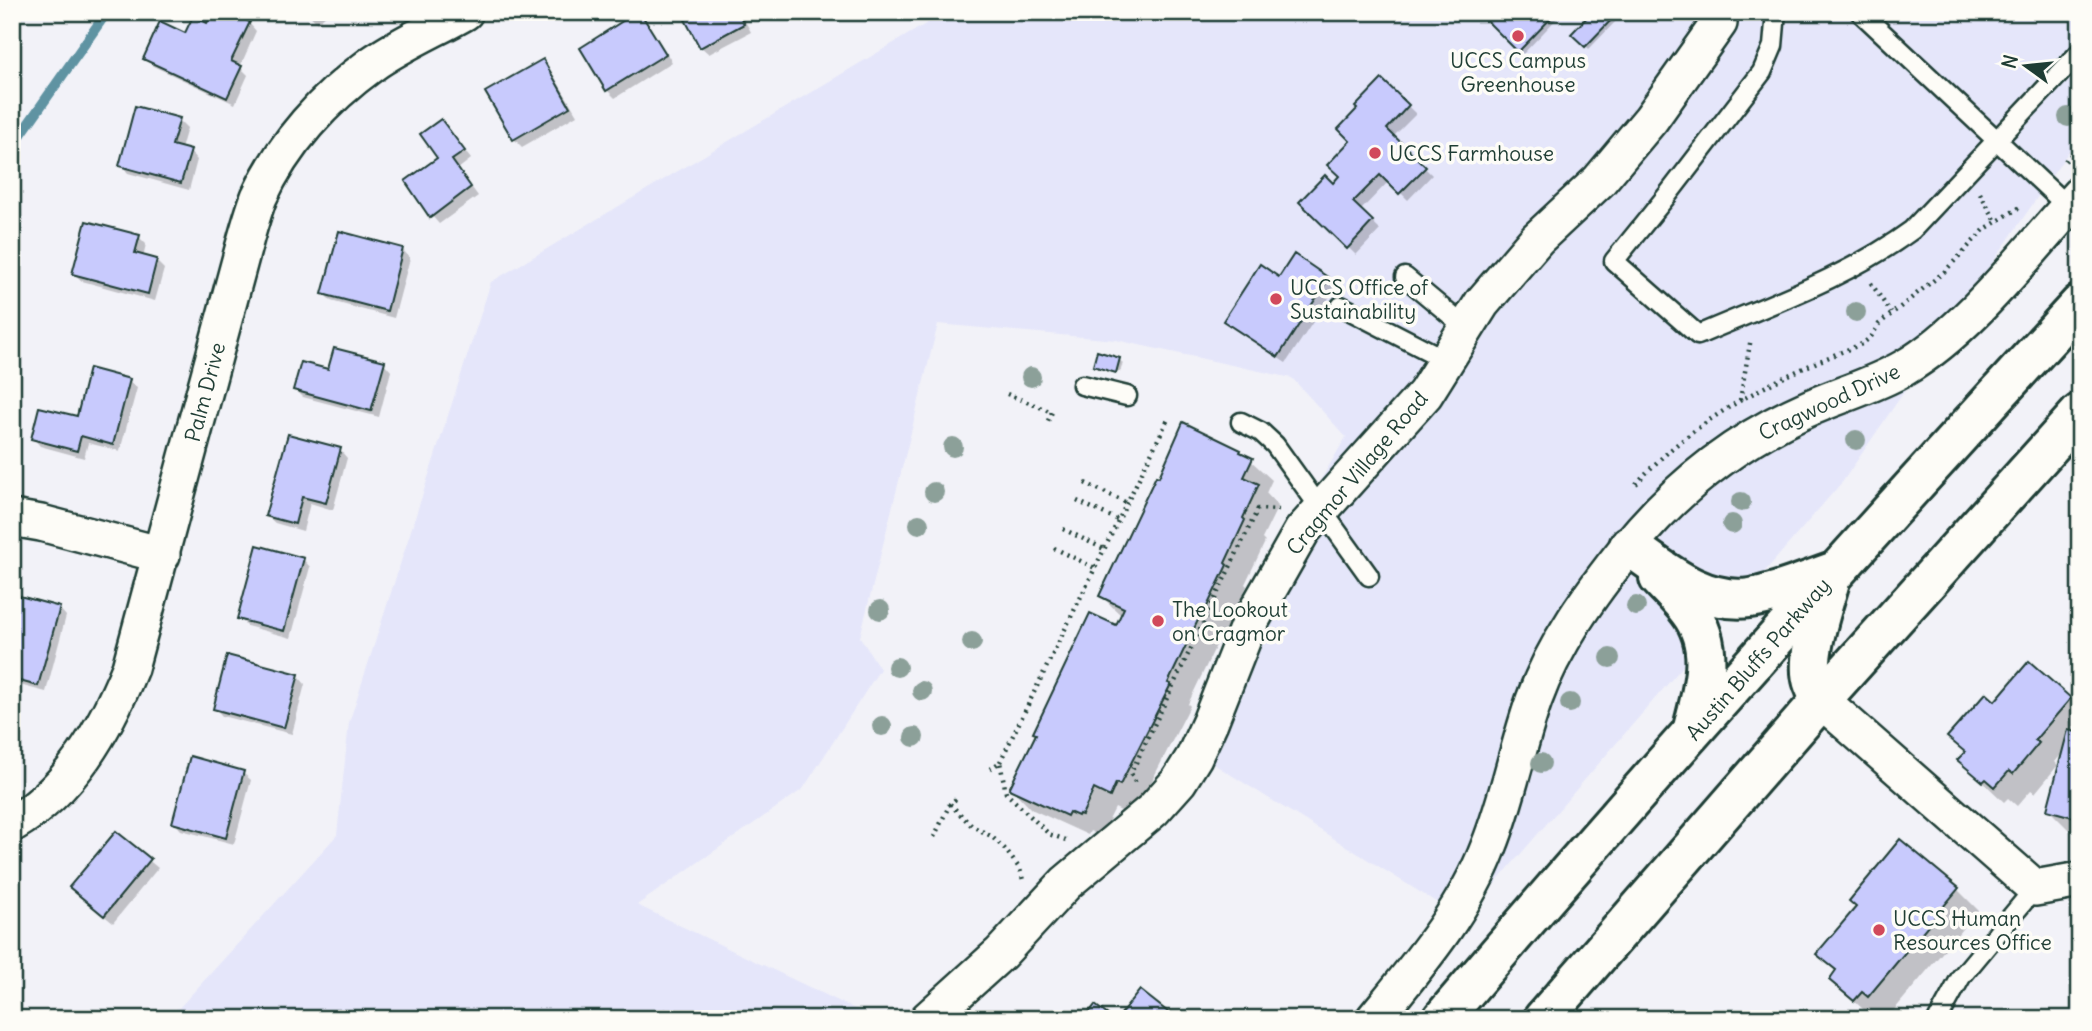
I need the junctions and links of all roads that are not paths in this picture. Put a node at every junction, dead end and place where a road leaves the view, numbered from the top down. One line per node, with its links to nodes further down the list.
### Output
1 (465, 12): 20 (street, Palm Drive)
2 (1776, 12): 6 (lane)
3 (1860, 12): 6 (lane)
4 (1719, 23): 11 (street, Cragmor Village Road)
5 (2080, 52): 6 (lane)
6 (1997, 141): 7 (lane)
7 (2074, 200): 19 (street, Cragwood Drive)
8 (1405, 278): 11 (lane)
9 (2080, 304): 21 (main road, Austin Bluffs Parkway)
10 (1341, 306): 12 (lane)
11 (1465, 327): 12 (street, Cragmor Village Road)
12 (1446, 360): 17 (street, Cragmor Village Road)
13 (1082, 385): 14 (lane)
14 (1127, 396)
15 (2080, 413): 23 (main road)
16 (1241, 422): 17 (lane)
17 (1307, 509): 22 (lane); 28 (street, Cragmor Village Road)
18 (12, 517): 20 (street)
19 (1629, 546): 21 (main road); 24 (main road); 29 (street, Cragwood Drive)
20 (162, 555): 25 (street, Palm Drive)
21 (1833, 572): 23 (main road); 24 (main road, Austin Bluffs Parkway)
22 (1369, 576)
23 (1821, 700): 27 (street); 31 (main road)
24 (1691, 735): 30 (main road, Austin Bluffs Parkway)
25 (12, 824)
26 (2080, 880): 27 (street)
27 (2035, 888): 32 (lane)
28 (928, 1019)
29 (1374, 1019)
30 (1442, 1019)
31 (1543, 1019)
32 (1938, 1019)

